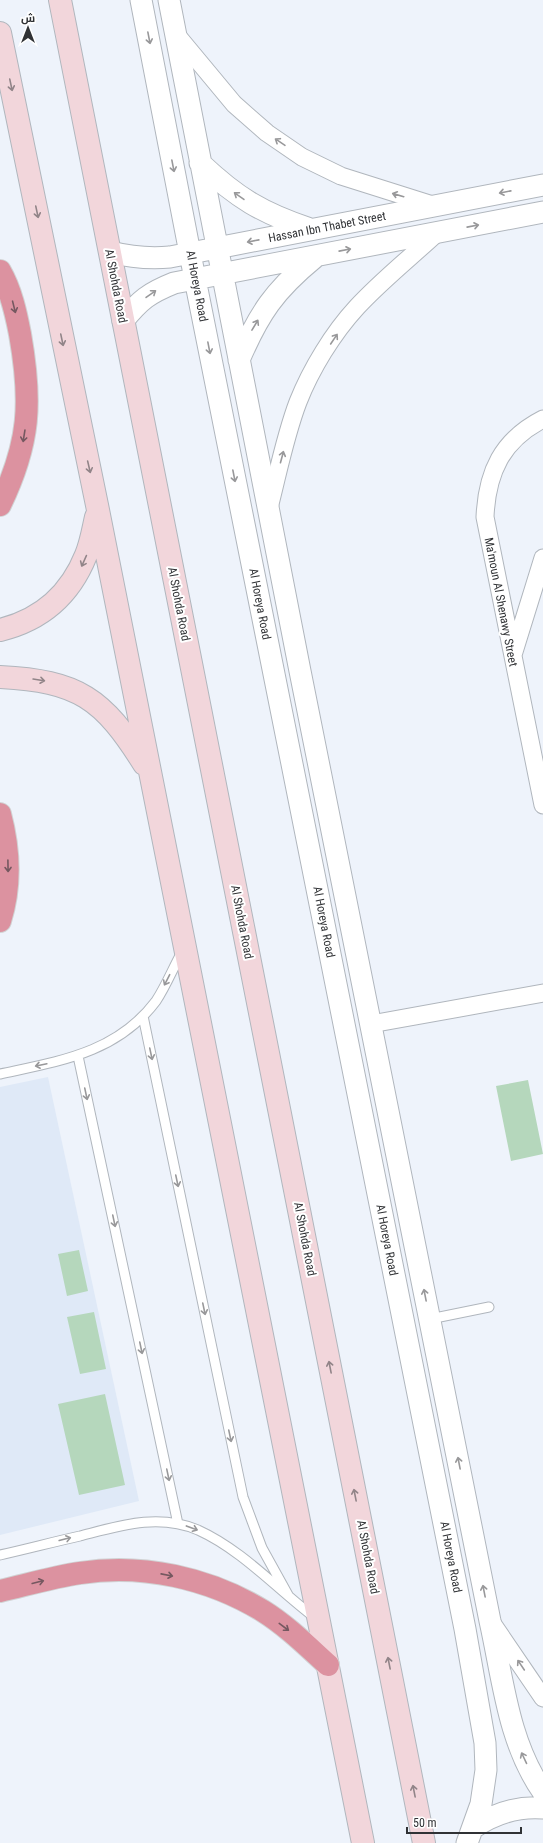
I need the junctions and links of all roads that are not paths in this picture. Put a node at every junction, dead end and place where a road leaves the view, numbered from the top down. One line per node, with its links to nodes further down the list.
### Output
1 (60, 0): 13 (main road, Al Shohda Road)
2 (141, 0): 14 (street, Al Horeya Road, one-way to 14)
3 (169, 0): 4 (street)
4 (175, 32): 6 (street); 8 (street, one-way to 4)
5 (0, 33): 24 (main road, one-way to 24)
6 (200, 163): 10 (street, one-way to 6); 12 (street)
7 (543, 185): 8 (street, Hassan Ibn Thabet Street, one-way to 8)
8 (436, 206): 10 (street, Hassan Ibn Thabet Street)
9 (543, 212): 11 (street, one-way to 9)
10 (312, 230): 12 (street, Hassan Ibn Thabet Street, one-way to 12)
11 (438, 232): 15 (street, one-way to 11); 23 (street, one-way to 11)
12 (217, 248): 14 (street, Hassan Ibn Thabet Street); 17 (street)
13 (110, 252): 14 (street, Hassan Ibn Thabet Street); 19 (main road, Al Shohda Road)
14 (190, 253): 18 (street, Al Horeya Road)
15 (317, 256): 17 (street); 20 (street, one-way to 15)
16 (0, 271): 22 (highway, one-way to 22)
17 (222, 274): 18 (street); 20 (street)
18 (195, 279): 19 (street, one-way to 18); 47 (street, Al Horeya Road, one-way to 47)
19 (123, 321): 56 (main road, Al Shohda Road, one-way to 19)
20 (239, 360): 23 (street)
21 (543, 419): 27 (street, Ma'moun Al Shenawy Street)
22 (0, 505)
23 (268, 508): 36 (street)
24 (98, 510): 26 (main road, one-way to 26); 29 (main road)
25 (543, 558): 27 (street)
26 (0, 630)
27 (513, 658): 30 (street, Ma'moun Al Shenawy Street)
28 (0, 678): 29 (main road, one-way to 29)
29 (151, 774): 33 (main road)
30 (543, 805)
31 (0, 814): 32 (highway, one-way to 32)
32 (0, 920)
33 (185, 946): 35 (lane, one-way to 35); 45 (main road)
34 (543, 993): 36 (street)
35 (143, 1016): 37 (lane); 44 (lane, one-way to 44)
36 (371, 1024): 40 (street, one-way to 36)
37 (78, 1056): 38 (lane, one-way to 38); 41 (lane, one-way to 41)
38 (0, 1074)
39 (489, 1307): 40 (lane)
40 (430, 1319): 46 (street, one-way to 40)
41 (178, 1524): 42 (lane, one-way to 41); 44 (lane, one-way to 44)
42 (0, 1555)
43 (0, 1591): 48 (highway, one-way to 48)
44 (288, 1595): 45 (lane)
45 (319, 1621): 48 (main road)
46 (490, 1621): 47 (street); 49 (street, one-way to 46); 50 (street)
47 (465, 1629): 51 (street, Al Horeya Road)
48 (328, 1665): 55 (main road)
49 (543, 1698)
50 (515, 1737): 51 (street); 52 (street, one-way to 50)
51 (485, 1743): 54 (street, Al Horeya Road)
52 (543, 1792)
53 (543, 1808): 54 (street)
54 (470, 1836)
55 (363, 1843)
56 (424, 1843)

